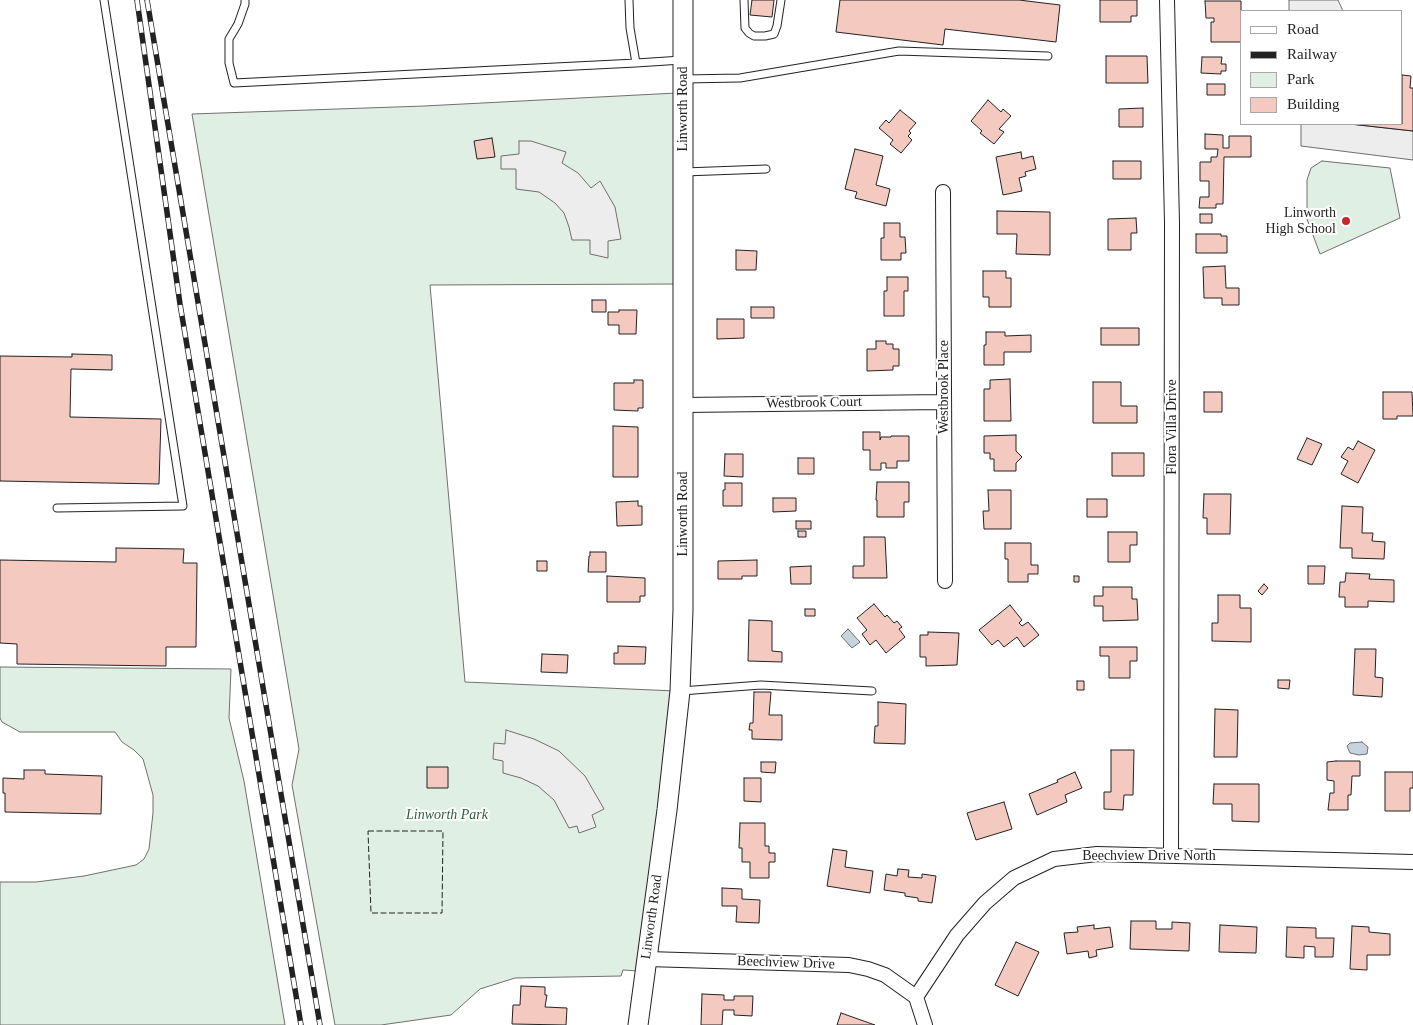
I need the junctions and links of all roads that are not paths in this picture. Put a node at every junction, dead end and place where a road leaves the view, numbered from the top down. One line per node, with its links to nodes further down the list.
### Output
1 (104, 0): 17 (lane)
2 (245, 0): 10 (lane)
3 (629, 0): 10 (lane)
4 (683, 0): 9 (main road, Linworth Road)
5 (744, 0): 6 (lane)
6 (781, 0)
7 (1167, 0): 21 (street, Flora Villa Drive)
8 (1048, 56): 11 (lane)
9 (683, 60): 10 (lane); 11 (main road, Linworth Road)
10 (636, 63)
11 (683, 79): 13 (main road, Linworth Road)
12 (766, 169): 13 (lane)
13 (683, 172): 16 (main road, Linworth Road)
14 (943, 192): 15 (street, Westbrook Place)
15 (944, 402): 16 (street, Westbrook Court); 18 (street, Westbrook Place)
16 (683, 405): 19 (main road, Linworth Road)
17 (57, 508)
18 (945, 581)
19 (680, 691): 20 (lane); 23 (main road, Linworth Road)
20 (872, 692)
21 (1171, 855): 22 (street, Beechview Drive North); 24 (street, Beechview Drive North)
22 (1413, 862)
23 (647, 959): 24 (street, Beechview Drive); 25 (main road, Linworth Road)
24 (916, 997): 26 (street)
25 (638, 1025)
26 (925, 1025)

